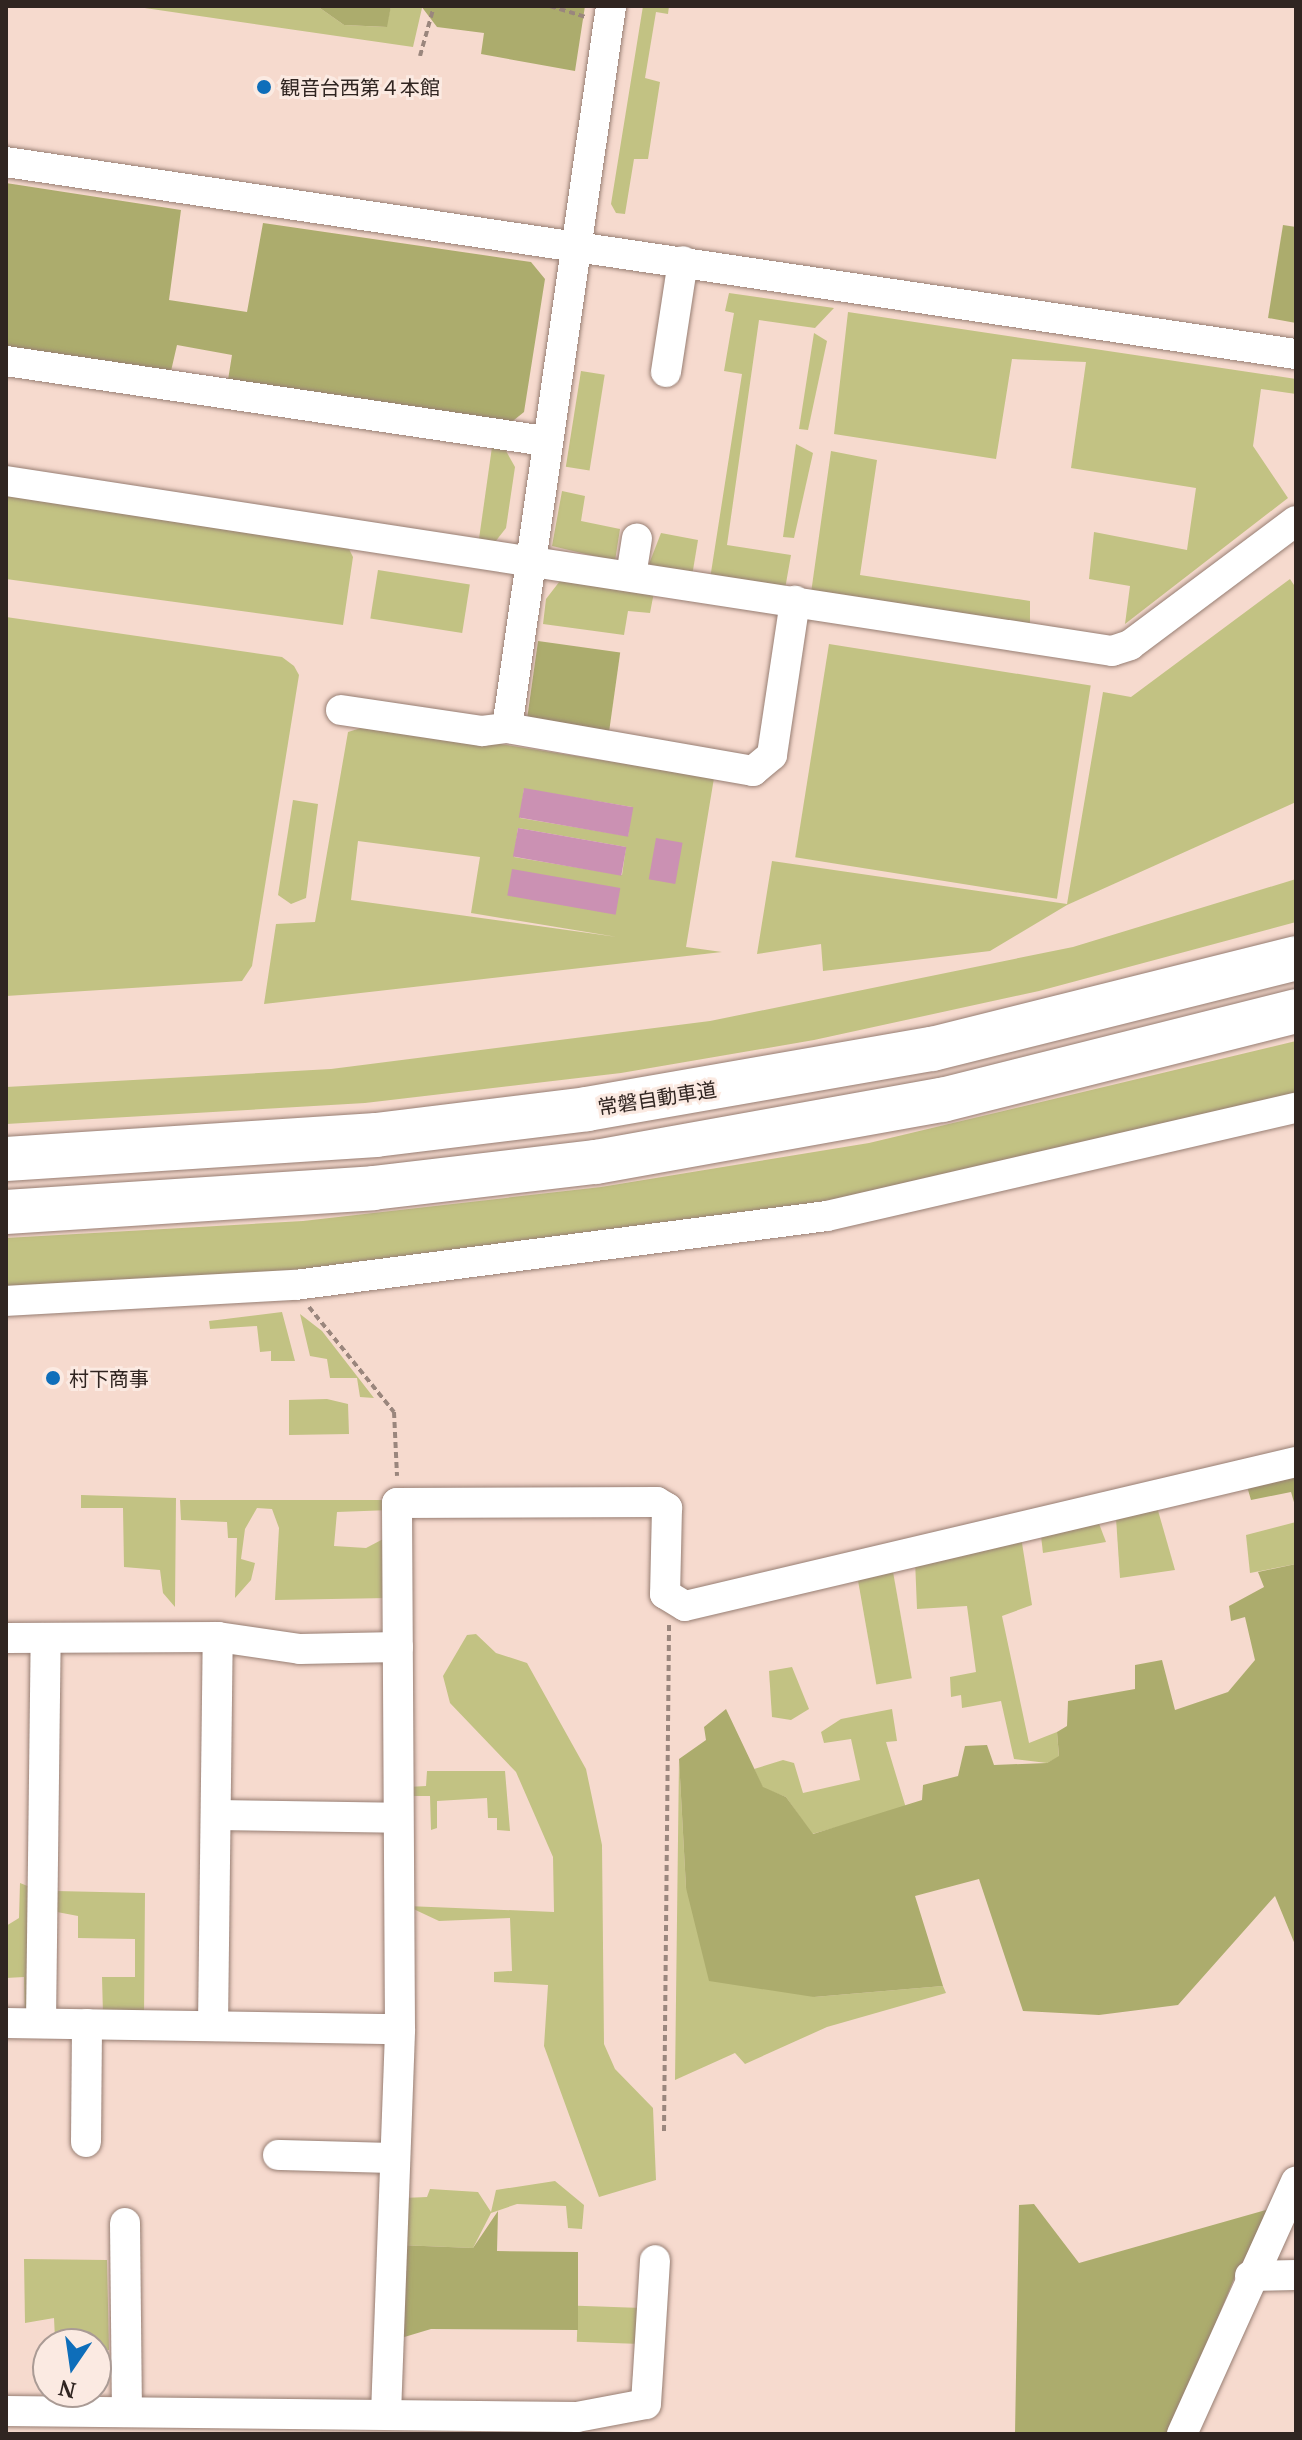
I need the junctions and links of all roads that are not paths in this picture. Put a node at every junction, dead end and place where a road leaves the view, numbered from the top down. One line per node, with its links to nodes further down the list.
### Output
1 (601, 12): 3 (street)
2 (6, 162): 3 (street)
3 (575, 245): 4 (street); 8 (street)
4 (683, 261): 5 (street); 7 (street)
5 (1296, 354)
6 (6, 361): 8 (street)
7 (666, 372)
8 (545, 441): 12 (street)
9 (6, 481): 12 (street)
10 (1296, 521): 14 (street)
11 (637, 538): 13 (street)
12 (526, 560): 13 (street); 16 (street)
13 (631, 576): 14 (street)
14 (795, 601): 16 (street)
15 (341, 710): 16 (street)
16 (507, 728)
17 (1296, 958): 20 (highway, 常磐自動車道)
18 (1296, 1011): 21 (highway)
19 (1296, 1108): 22 (street)
20 (6, 1159)
21 (6, 1212)
22 (6, 1301)
23 (1296, 1462): 27 (street)
24 (218, 1637): 26 (street); 27 (street); 28 (street)
25 (6, 1638): 26 (street)
26 (46, 1638): 31 (street)
27 (398, 1647): 29 (street)
28 (216, 1815): 29 (street); 33 (street)
29 (398, 1818): 34 (street)
30 (6, 2023): 31 (street)
31 (41, 2023): 32 (street)
32 (87, 2024): 33 (street); 35 (street)
33 (213, 2026): 34 (street)
34 (400, 2029): 37 (street)
35 (86, 2142)
36 (278, 2155): 37 (street)
37 (395, 2158): 46 (street)
38 (1296, 2182): 42 (street)
39 (125, 2223): 44 (street)
40 (655, 2260): 46 (street)
41 (1296, 2275): 42 (street)
42 (1250, 2276): 47 (street)
43 (6, 2411): 44 (street)
44 (127, 2412): 45 (street)
45 (283, 2423): 46 (street)
46 (395, 2424)
47 (1182, 2434)

